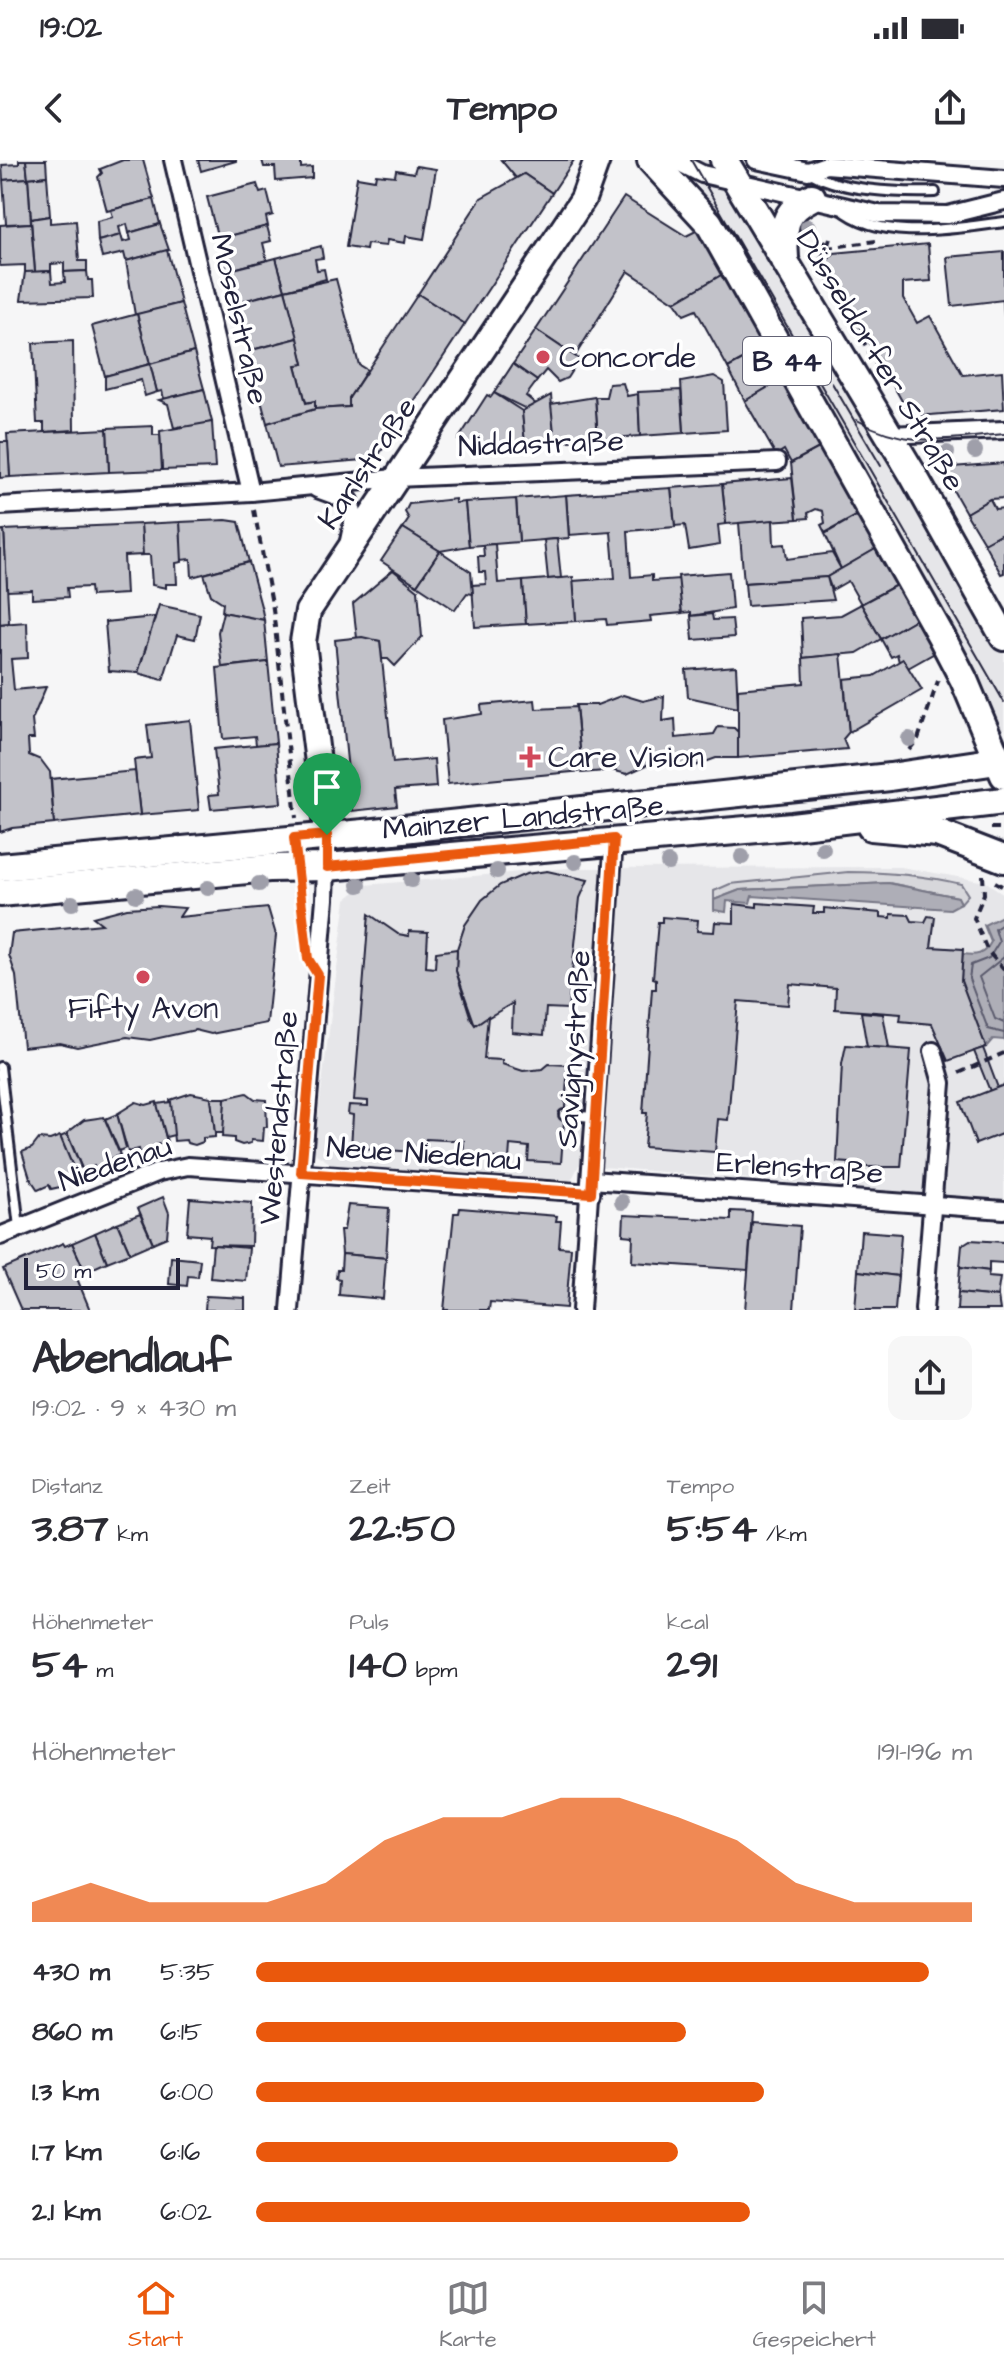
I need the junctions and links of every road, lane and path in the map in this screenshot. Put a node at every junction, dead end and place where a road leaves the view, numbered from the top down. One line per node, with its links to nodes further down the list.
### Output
1 (173, 160): 23 (street, Moselstraße)
2 (597, 160): 21 (main road, Karlstraße)
3 (651, 160): 29 (main road, B 44)
4 (674, 160): 6 (street)
5 (756, 160): 7 (street)
6 (730, 171): 11 (street); 16 (main road, Düsseldorfer Straße / B 44)
7 (808, 171): 8 (street); 10 (lane)
8 (968, 178): 9 (street); 13 (street)
9 (1003, 179): 12 (street)
10 (935, 192)
11 (822, 200): 13 (street); 14 (lane); 16 (main road)
12 (1004, 200): 13 (street)
13 (964, 211)
14 (1004, 222)
15 (824, 240): 17 (path)
16 (785, 258): 19 (main road, Düsseldorfer Straße / B 44)
17 (880, 371)
18 (1004, 430): 19 (street)
19 (888, 435): 26 (main road, Düsseldorfer Straße / B 44)
20 (777, 462): 21 (street, Niddastraße)
21 (395, 478): 22 (street, Niddastraße); 25 (main road, Karlstraße)
22 (308, 486): 23 (street, Niddastraße); 25 (street, Niddastraße)
23 (251, 492): 24 (street, Niddastraße); 31 (path)
24 (0, 506)
25 (346, 551): 35 (main road, Karlstraße)
26 (1004, 637)
27 (943, 666): 28 (path)
28 (903, 758)
29 (1003, 765): 35 (main road, Mainzer Landstraße)
30 (1004, 801): 32 (main road, Mainzer Landstraße)
31 (296, 824)
32 (792, 826): 36 (main road, Mainzer Landstraße); 37 (main road)
33 (991, 828): 34 (path)
34 (1004, 828)
35 (327, 835): 38 (main road, Mainzer Landstraße); 40 (street, Westendstraße)
36 (614, 839): 40 (main road, Mainzer Landstraße); 50 (street, Savignystraße)
37 (1004, 859)
38 (0, 867)
39 (298, 867): 40 (main road, Mainzer Landstraße); 42 (main road, Mainzer Landstraße); 43 (path)
40 (327, 867): 51 (street, Westendstraße)
41 (983, 875): 44 (path)
42 (0, 893)
43 (305, 933)
44 (1004, 970)
45 (933, 1051): 48 (street)
46 (1004, 1053): 48 (path)
47 (0, 1067): 55 (lane)
48 (942, 1083): 53 (street)
49 (564, 1115): 50 (lane)
50 (595, 1117): 52 (street, Savignystraße)
51 (301, 1173): 52 (street, Neue Niedenau); 55 (street, Niedenau); 57 (street, Westendstraße)
52 (591, 1187): 53 (street, Erlenstraße); 58 (street, Savignystraße)
53 (932, 1205): 54 (street, Erlenstraße); 59 (street)
54 (1004, 1210)
55 (19, 1227): 56 (street, Niedenau)
56 (0, 1236)
57 (290, 1310)
58 (581, 1310)
59 (924, 1310)

